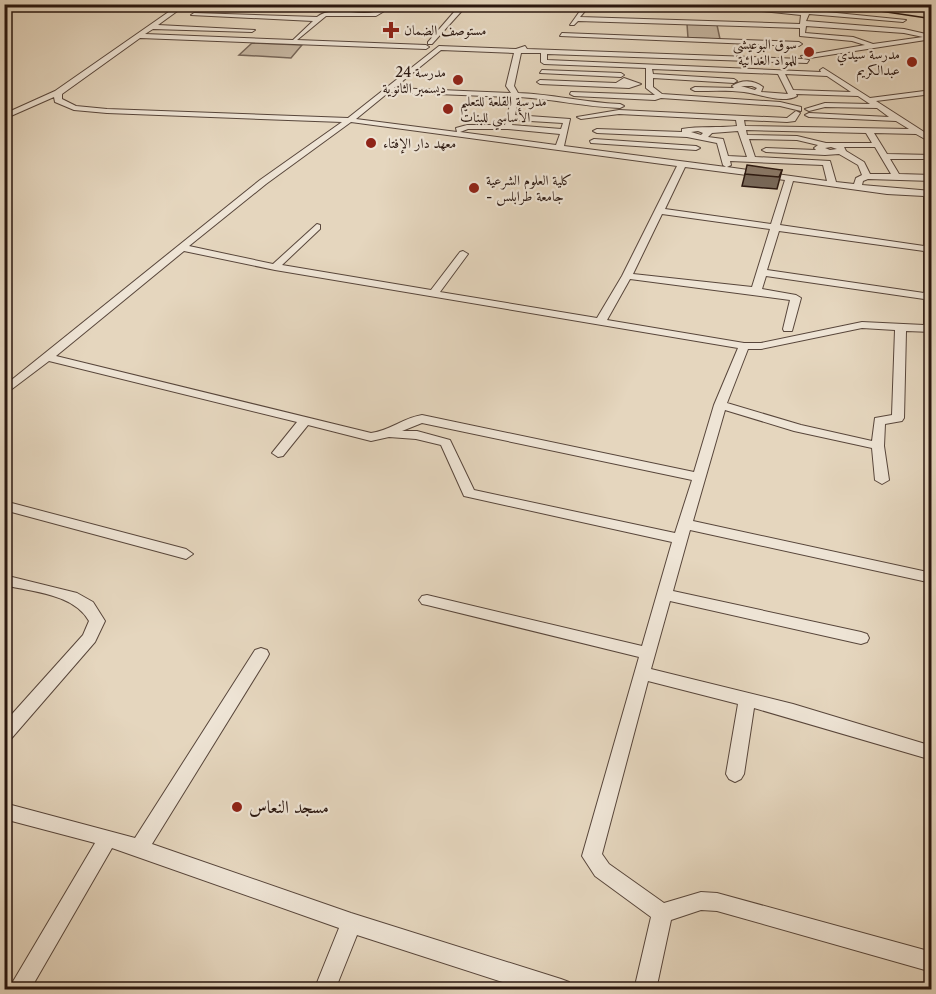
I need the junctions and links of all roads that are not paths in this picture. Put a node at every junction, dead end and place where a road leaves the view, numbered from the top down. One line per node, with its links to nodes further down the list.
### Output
1 (393, 4): 16 (street)
2 (465, 4): 47 (street)
3 (472, 4): 47 (street)
4 (588, 4): 22 (street)
5 (694, 4): 10 (street)
6 (842, 4): 11 (highway)
7 (353, 5): 16 (street)
8 (181, 6): 12 (street); 30 (street)
9 (322, 6): 15 (street)
10 (708, 6): 14 (street); 28 (street)
11 (865, 6): 17 (highway); 24 (street)
12 (200, 9): 13 (street); 18 (street)
13 (223, 10): 19 (street); 20 (street)
14 (806, 10): 24 (street); 33 (street)
15 (333, 13): 16 (street); 21 (street)
16 (352, 14)
17 (932, 14)
18 (194, 15): 19 (street); 23 (street)
19 (218, 15): 25 (street); 26 (street)
20 (283, 18): 21 (street); 25 (street)
21 (317, 19): 40 (street)
22 (576, 19): 27 (street); 37 (street)
23 (187, 20): 26 (street); 31 (street)
24 (903, 20): 35 (street)
25 (259, 21): 26 (street); 34 (street)
26 (212, 22): 32 (street)
27 (678, 22): 28 (street); 43 (street)
28 (699, 23): 29 (street)
29 (723, 24): 33 (street); 45 (street)
30 (153, 27): 31 (street); 36 (street)
31 (178, 27): 32 (street)
32 (205, 28): 34 (street)
33 (803, 29): 38 (street); 48 (street); 49 (street)
34 (252, 30): 39 (street)
35 (932, 31)
36 (141, 35): 39 (street); 87 (street)
37 (562, 35): 41 (street); 53 (street)
38 (931, 37): 49 (street)
39 (244, 38): 40 (street); 44 (street)
40 (295, 39): 44 (street)
41 (669, 39): 43 (street); 57 (street)
42 (450, 40): 51 (street)
43 (682, 40): 45 (street)
44 (344, 42): 46 (street)
45 (730, 42): 48 (street)
46 (405, 44): 47 (street); 50 (street); 58 (street)
47 (440, 44): 50 (street); 51 (street)
48 (799, 44): 60 (street)
49 (873, 46): 60 (street)
50 (428, 47): 51 (street); 58 (street); 84 (street)
51 (461, 47): 52 (street); 54 (street)
52 (527, 48): 53 (street); 54 (street)
53 (552, 48): 56 (street)
54 (518, 50): 55 (street); 90 (street)
55 (544, 51): 56 (street); 61 (street)
56 (623, 53): 57 (street); 59 (street); 63 (street)
57 (668, 53): 59 (street)
58 (418, 54): 101 (street)
59 (731, 57): 60 (street); 66 (street)
60 (805, 59): 71 (street)
61 (544, 62): 62 (street); 68 (street)
62 (575, 63): 63 (street); 70 (street)
63 (622, 65): 64 (street); 74 (street)
64 (649, 66): 65 (street); 72 (street)
65 (681, 67): 66 (street); 73 (street)
66 (734, 69): 67 (street); 82 (street)
67 (765, 71): 69 (street); 83 (street)
68 (542, 72): 70 (street); 76 (street)
69 (780, 72): 71 (street); 77 (street)
70 (575, 73): 74 (street); 79 (street)
71 (830, 74): 81 (street)
72 (649, 76): 73 (street); 92 (street)
73 (682, 78): 82 (street); 88 (street)
74 (621, 80): 79 (street)
75 (777, 81): 77 (street)
76 (540, 82): 79 (street); 91 (street)
77 (785, 82): 78 (street); 85 (street)
78 (797, 82)
79 (575, 83): 93 (street)
80 (820, 83): 81 (street)
81 (843, 83): 89 (street)
82 (740, 85): 83 (street); 88 (street)
83 (758, 88): 95 (street)
84 (386, 90): 90 (street); 101 (street)
85 (790, 92): 89 (street); 95 (street)
86 (932, 92): 96 (street)
87 (58, 93): 106 (street); 114 (street)
88 (685, 93): 92 (street); 97 (street)
89 (860, 94): 96 (street)
90 (516, 95): 91 (street); 100 (street)
91 (537, 96): 93 (street)
92 (660, 96): 94 (street)
93 (574, 97): 94 (street); 102 (street)
94 (631, 99): 102 (street); 105 (street)
95 (779, 100): 98 (street); 103 (street)
96 (868, 100): 99 (street)
97 (718, 102): 98 (street); 108 (street)
98 (762, 103): 112 (street)
99 (877, 106): 104 (street); 113 (street)
100 (512, 109): 107 (street); 110 (street)
101 (358, 111): 114 (street)
102 (619, 111): 105 (street); 105 (street); 111 (street); 122 (street)
103 (797, 111): 104 (street); 115 (street)
104 (809, 112): 113 (street)
105 (638, 114): 108 (street); 125 (street)
106 (4, 117)
107 (509, 117): 110 (street); 116 (street)
108 (723, 117): 109 (street); 117 (street)
109 (739, 117): 112 (street); 118 (street)
110 (569, 118): 111 (street); 121 (street)
111 (580, 119): 119 (street)
112 (766, 119): 115 (street)
113 (896, 119): 123 (street)
114 (345, 121): 124 (street); 158 (street)
115 (789, 124): 118 (street); 120 (street)
116 (508, 127): 121 (street); 124 (street)
117 (726, 127): 118 (street); 126 (street)
118 (741, 128): 127 (street)
119 (597, 131): 122 (street); 128 (street)
120 (868, 131): 123 (street); 131 (street)
121 (564, 132): 132 (street)
122 (619, 132): 125 (street); 130 (street)
123 (919, 133): 129 (street); 139 (street)
124 (454, 134): 132 (street)
125 (690, 134): 126 (street); 133 (street)
126 (705, 134): 134 (street)
127 (745, 137): 135 (street); 136 (street)
128 (594, 141): 130 (street); 137 (street)
129 (932, 141)
130 (620, 143): 133 (street)
131 (877, 145): 135 (street); 138 (street)
132 (559, 148): 137 (street)
133 (696, 148): 144 (street)
134 (722, 148): 136 (street); 140 (street)
135 (826, 148): 136 (street); 143 (street); 145 (street)
136 (749, 149): 141 (street)
137 (592, 152): 142 (street)
138 (884, 156): 139 (street); 145 (street)
139 (930, 157)
140 (725, 158): 141 (street); 146 (street)
141 (752, 159): 143 (street)
142 (683, 163): 144 (street); 154 (street)
143 (827, 163): 151 (street)
144 (698, 164): 146 (street)
145 (875, 164): 147 (street); 148 (street)
146 (728, 168): 149 (street)
147 (867, 176): 148 (street); 152 (street)
148 (896, 176): 150 (street)
149 (790, 177): 151 (street); 157 (street)
150 (932, 178)
151 (832, 182): 152 (street)
152 (858, 186): 153 (street)
153 (930, 194): 155 (street)
154 (658, 211): 157 (street); 163 (street)
155 (930, 222): 159 (street)
156 (317, 227): 161 (street)
157 (774, 228): 159 (street); 162 (street)
158 (183, 248): 161 (street); 172 (street)
159 (929, 252): 165 (street)
160 (463, 254): 166 (street)
161 (275, 267): 166 (street)
162 (762, 272): 164 (street); 165 (street)
163 (627, 276): 164 (street); 167 (street)
164 (756, 291): 169 (street)
165 (929, 291): 170 (street)
166 (434, 293): 167 (street)
167 (600, 322): 171 (street)
168 (901, 327): 170 (street); 171 (street); 179 (street)
169 (788, 329)
170 (930, 329)
171 (744, 346): 174 (street)
172 (47, 357): 173 (street); 175 (street)
173 (4, 392)
174 (720, 405): 179 (street); 181 (street)
175 (305, 422): 177 (street); 180 (street)
176 (445, 423): 177 (street); 178 (street); 181 (street)
177 (392, 434): 178 (street)
178 (446, 443): 184 (street)
179 (878, 446): 182 (street)
180 (278, 453)
181 (699, 477): 184 (street)
182 (882, 480)
183 (4, 505): 185 (street)
184 (682, 532): 186 (street); 188 (street)
185 (186, 554)
186 (932, 578)
187 (4, 580): 195 (street)
188 (664, 594): 190 (street); 191 (street)
189 (427, 600): 191 (street)
190 (861, 638)
191 (647, 653): 193 (street)
192 (261, 654): 200 (street)
193 (642, 673): 194 (street); 201 (street)
194 (747, 700): 196 (street); 197 (street)
195 (4, 735)
196 (932, 753)
197 (735, 774)
198 (4, 811): 199 (street)
199 (108, 838): 200 (street); 204 (street)
200 (139, 848): 202 (street)
201 (662, 914): 203 (street); 207 (street)
202 (351, 923): 205 (street); 206 (street)
203 (932, 962)
204 (18, 990)
205 (324, 990)
206 (561, 990)
207 (645, 990)

